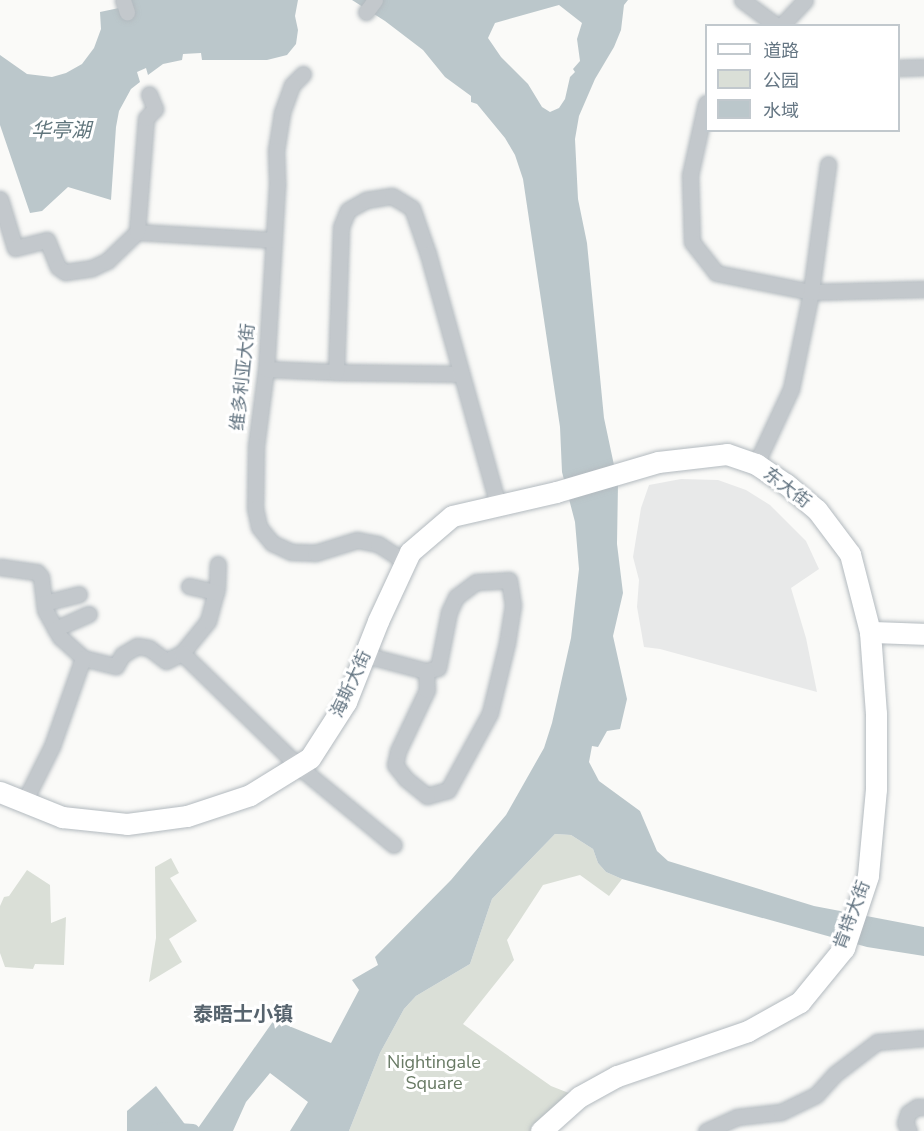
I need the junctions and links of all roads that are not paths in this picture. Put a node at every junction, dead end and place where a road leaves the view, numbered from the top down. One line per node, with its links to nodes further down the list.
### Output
1 (742, 0): 3 (street)
2 (805, 0): 4 (street)
3 (774, 24)
4 (783, 24)
5 (924, 67): 6 (street)
6 (900, 68)
7 (303, 74): 13 (street, 维多利亚大街)
8 (149, 94): 12 (street)
9 (705, 108): 15 (street)
10 (828, 164): 15 (street)
11 (0, 200): 12 (street)
12 (137, 232): 13 (street)
13 (274, 240): 16 (street, 维多利亚大街)
14 (924, 290): 15 (street)
15 (811, 292): 19 (street)
16 (266, 369): 17 (street); 22 (street, 维多利亚大街)
17 (336, 372): 18 (street); 18 (street)
18 (461, 374): 21 (street)
19 (756, 464): 20 (street, 东大街); 31 (street, 东大街)
20 (626, 471): 21 (street, 海斯大街)
21 (498, 505): 22 (street, 海斯大街)
22 (406, 562): 34 (street, 海斯大街)
23 (218, 564): 26 (street)
24 (0, 567): 28 (street)
25 (189, 586): 26 (street)
26 (216, 592): 33 (street)
27 (79, 594): 28 (street)
28 (44, 603): 30 (street)
29 (89, 614): 30 (street)
30 (55, 629): 35 (street)
31 (870, 632): 32 (street); 43 (street, 肯特大街)
32 (924, 634)
33 (182, 653): 35 (street); 37 (street)
34 (365, 655): 36 (street); 37 (street, 海斯大街)
35 (83, 658): 39 (street)
36 (426, 671): 36 (street)
37 (298, 766): 39 (street, 海斯大街); 40 (street)
38 (0, 792): 39 (street, 海斯大街)
39 (24, 802)
40 (394, 845)
41 (924, 1038): 44 (street)
42 (924, 1107): 45 (street)
43 (541, 1131)
44 (706, 1131)
45 (909, 1131)

